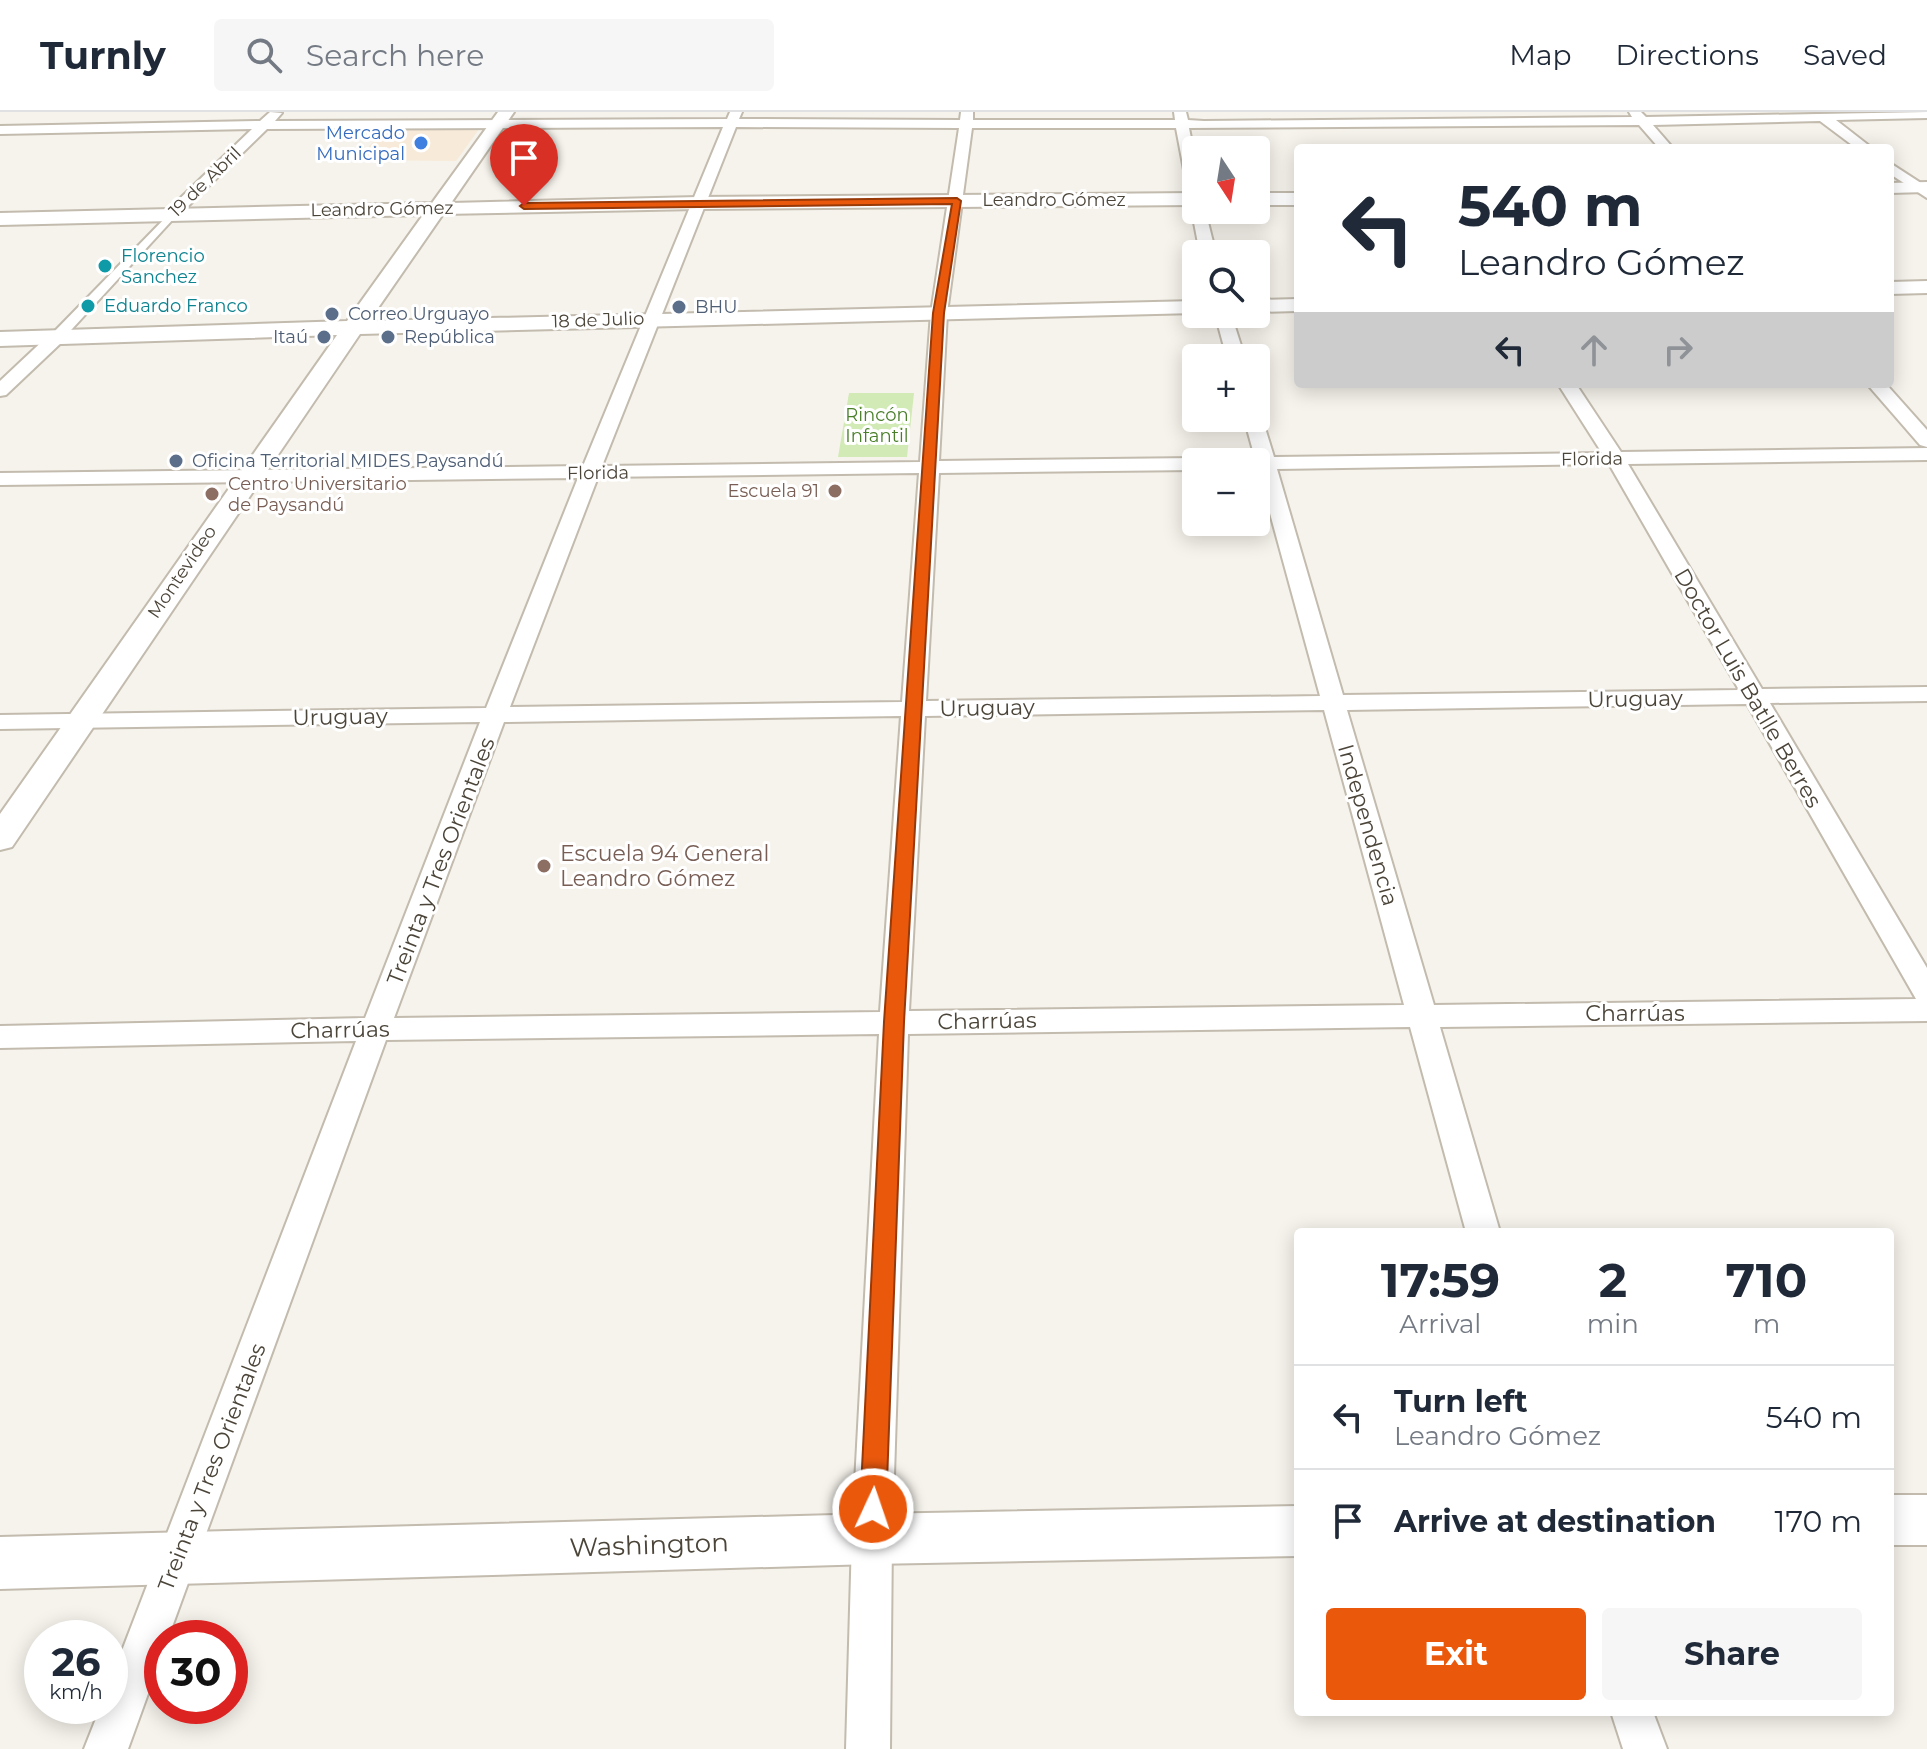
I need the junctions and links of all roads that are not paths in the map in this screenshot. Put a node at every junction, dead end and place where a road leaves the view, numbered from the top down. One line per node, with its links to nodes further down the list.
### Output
1 (41, 112): 11 (street)
2 (1927, 114): 6 (street)
3 (273, 115): 4 (street); 11 (street); 25 (street, 19 de Abril)
4 (504, 115): 5 (street); 24 (street, Montevideo)
5 (734, 115): 7 (street); 23 (street, Treinta y Tres Orientales)
6 (1820, 115): 8 (street); 14 (street)
7 (967, 116): 9 (street); 21 (street)
8 (1638, 116): 10 (street); 13 (street)
9 (1181, 117): 10 (street)
10 (1408, 123)
11 (21, 129): 12 (street); 15 (street)
12 (0, 130)
13 (1662, 144)
14 (1860, 144)
15 (0, 145)
16 (1894, 170): 18 (street)
17 (1894, 188): 18 (street)
18 (1924, 189)
19 (1270, 199): 20 (street)
20 (1294, 199)
21 (957, 201): 22 (street, Leandro Gómez); 23 (street, Leandro Gómez); 32 (street)
22 (1182, 201)
23 (698, 203): 24 (street, Leandro Gómez); 33 (street, Treinta y Tres Orientales)
24 (437, 208): 25 (street, Leandro Gómez); 34 (street, Montevideo)
25 (172, 214): 26 (street, Leandro Gómez); 35 (street, 19 de Abril)
26 (0, 219)
27 (1927, 287): 28 (street)
28 (1894, 288)
29 (1294, 305): 30 (street)
30 (1270, 306)
31 (1182, 307): 32 (street, 18 de Julio)
32 (939, 313): 33 (street, 18 de Julio); 45 (street)
33 (653, 318): 34 (street, 18 de Julio); 46 (street, Treinta y Tres Orientales)
34 (352, 327): 35 (street, 18 de Julio); 47 (street, Montevideo)
35 (56, 338): 36 (street, 18 de Julio); 39 (street, 19 de Abril)
36 (0, 339)
37 (1570, 388): 42 (street, Doctor Luis Batlle Berres)
38 (1880, 388): 40 (street)
39 (0, 391)
40 (1927, 441)
41 (1927, 454): 42 (street, Florida)
42 (1616, 459): 43 (street, Florida); 51 (street, Doctor Luis Batlle Berres)
43 (1270, 462)
44 (1182, 464): 45 (street, Florida)
45 (931, 468): 46 (street, Florida); 53 (street)
46 (591, 474): 47 (street, Florida); 54 (street, Treinta y Tres Orientales)
47 (248, 476): 48 (street, Florida); 55 (street, Montevideo)
48 (0, 479)
49 (1270, 492): 52 (street, Independencia)
50 (1927, 694): 51 (street, Uruguay)
51 (1752, 697): 52 (street, Uruguay); 58 (street, Doctor Luis Batlle Berres)
52 (1334, 703): 53 (street, Uruguay); 60 (street, Independencia)
53 (915, 709): 54 (street, Uruguay); 61 (street)
54 (497, 715): 55 (street, Uruguay); 62 (street, Treinta y Tres Orientales)
55 (80, 721): 56 (street, Uruguay); 57 (street, Montevideo)
56 (0, 722)
57 (0, 839)
58 (1927, 993)
59 (1927, 1010): 60 (street, Charrúas)
60 (1421, 1014): 61 (street, Charrúas); 64 (street, Independencia)
61 (894, 1022): 62 (street, Charrúas); 68 (street)
62 (376, 1029): 63 (street, Charrúas); 69 (street, Treinta y Tres Orientales)
63 (0, 1037)
64 (1482, 1228)
65 (1894, 1520): 66 (street)
66 (1927, 1520)
67 (1294, 1531): 68 (street, Washington)
68 (872, 1539): 69 (street, Washington); 73 (street)
69 (177, 1558): 70 (street, Washington); 72 (street, Treinta y Tres Orientales)
70 (0, 1563)
71 (1633, 1716): 74 (street)
72 (106, 1749)
73 (868, 1749)
74 (1645, 1749)

